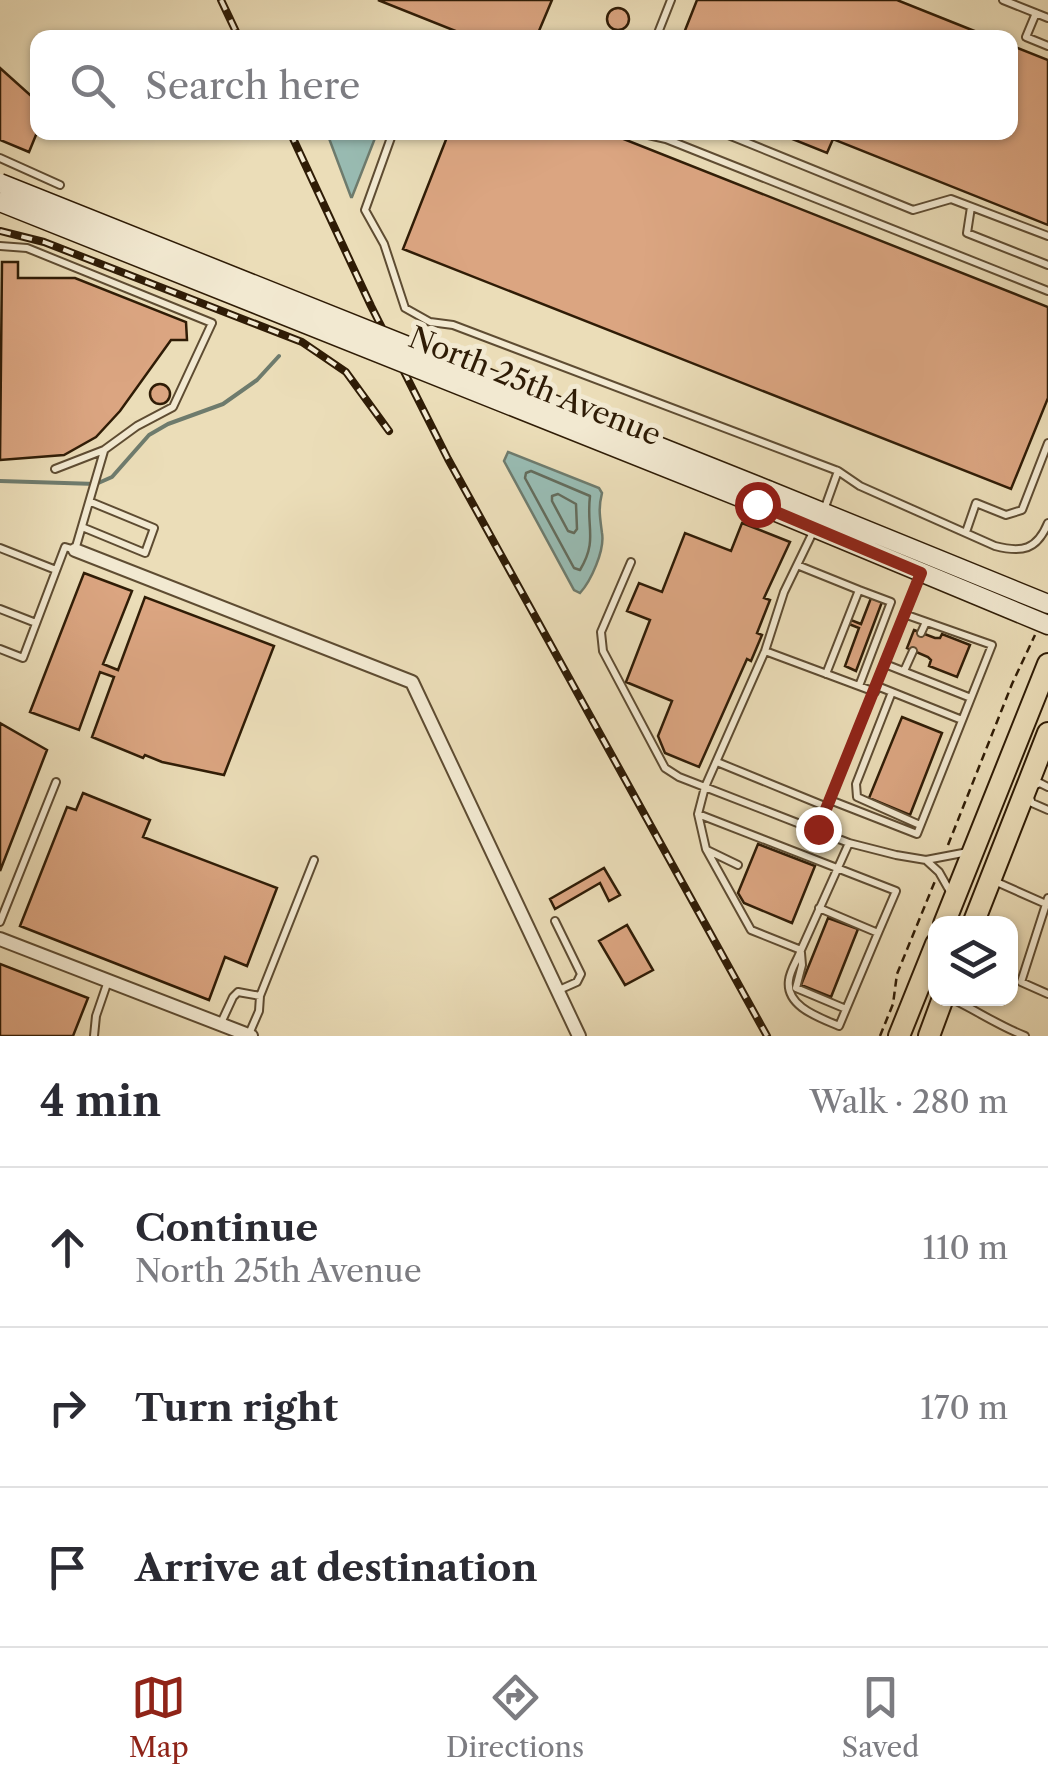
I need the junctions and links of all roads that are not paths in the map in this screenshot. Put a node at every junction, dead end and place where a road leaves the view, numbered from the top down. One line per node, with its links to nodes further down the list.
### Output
1 (671, 0): 5 (lane)
2 (1002, 0): 3 (lane)
3 (1036, 13): 4 (lane); 6 (lane)
4 (1048, 18)
5 (659, 30)
6 (1048, 46)
7 (390, 140): 22 (lane)
8 (669, 140): 18 (lane)
9 (741, 140): 14 (lane)
10 (0, 158): 12 (lane)
11 (0, 182): 24 (main road, North 25th Avenue, bridge)
12 (60, 185)
13 (0, 202): 24 (main road, North 25th Avenue, bridge)
14 (971, 206): 15 (lane); 17 (lane)
15 (1048, 236)
16 (0, 246): 20 (lane)
17 (1048, 265)
18 (1048, 291)
19 (1048, 443): 28 (lane)
20 (104, 450): 21 (lane); 23 (lane)
21 (54, 469)
22 (838, 471): 25 (lane); 28 (lane)
23 (91, 502): 27 (lane); 27 (lane)
24 (795, 510): 25 (main road, North 25th Avenue)
25 (819, 519): 32 (lane); 34 (main road, North 25th Avenue); 37 (main road, North 25th Avenue)
26 (1048, 523): 28 (lane)
27 (82, 528): 30 (lane)
28 (966, 532)
29 (0, 548): 33 (lane)
30 (74, 550): 33 (lane); 90 (street)
31 (631, 562): 62 (lane)
32 (797, 565): 35 (lane); 45 (lane)
33 (56, 570): 41 (lane)
34 (921, 573): 39 (lane); 42 (main road, North 25th Avenue)
35 (858, 590): 36 (lane); 50 (lane)
36 (891, 602): 39 (lane); 51 (lane)
37 (1048, 604)
38 (0, 608): 41 (lane)
39 (906, 611): 40 (lane); 47 (lane)
40 (926, 622): 43 (lane); 54 (lane)
41 (36, 623): 44 (lane)
42 (1048, 624)
43 (921, 633)
44 (0, 650)
45 (766, 651): 50 (lane); 58 (lane)
46 (913, 651): 49 (lane)
47 (885, 664): 49 (lane); 52 (lane)
48 (1048, 664): 60 (main road)
49 (904, 671): 54 (lane)
50 (826, 674): 51 (lane)
51 (860, 686): 52 (lane)
52 (876, 689): 53 (lane); 57 (lane)
53 (892, 692): 55 (lane); 59 (lane)
54 (971, 698): 55 (lane)
55 (962, 720): 68 (lane)
56 (1048, 733): 64 (main road)
57 (849, 757): 59 (lane); 65 (lane)
58 (718, 762): 62 (lane); 65 (lane)
59 (863, 764): 68 (lane)
60 (1002, 779): 64 (main road); 74 (main road)
61 (56, 782): 84 (lane)
62 (705, 787): 67 (lane); 69 (lane)
63 (1048, 787): 64 (lane)
64 (1026, 788): 66 (lane); 77 (main road)
65 (829, 804): 68 (lane); 69 (lane)
66 (1048, 810)
67 (698, 814): 71 (lane); 76 (lane)
68 (920, 825)
69 (818, 829): 70 (lane)
70 (849, 843): 73 (lane); 76 (lane)
71 (706, 850): 75 (lane); 87 (lane)
72 (314, 860): 92 (lane)
73 (926, 860): 74 (lane); 78 (lane)
74 (969, 861): 77 (main road); 78 (main road)
75 (738, 865)
76 (838, 868): 80 (lane); 85 (lane)
77 (990, 880): 79 (lane); 82 (main road)
78 (954, 898): 81 (main road)
79 (1047, 901): 91 (lane)
80 (820, 908): 85 (lane); 87 (lane)
81 (947, 916)
82 (976, 916)
83 (555, 921): 90 (lane)
84 (0, 922)
85 (878, 932): 95 (lane)
86 (0, 939): 89 (street)
87 (801, 951): 95 (lane); 95 (lane)
88 (928, 964): 101 (main road)
89 (108, 981): 97 (street); 98 (lane)
90 (558, 990): 100 (street)
91 (1048, 994)
92 (260, 996): 97 (lane); 99 (lane)
93 (943, 1006): 102 (main road)
94 (966, 1006): 96 (lane)
95 (846, 1009)
96 (990, 1022): 103 (lane); 104 (lane)
97 (221, 1024): 99 (street)
98 (94, 1036)
99 (250, 1036)
100 (579, 1036)
101 (899, 1036)
102 (929, 1036)
103 (988, 1036)
104 (1024, 1036)

